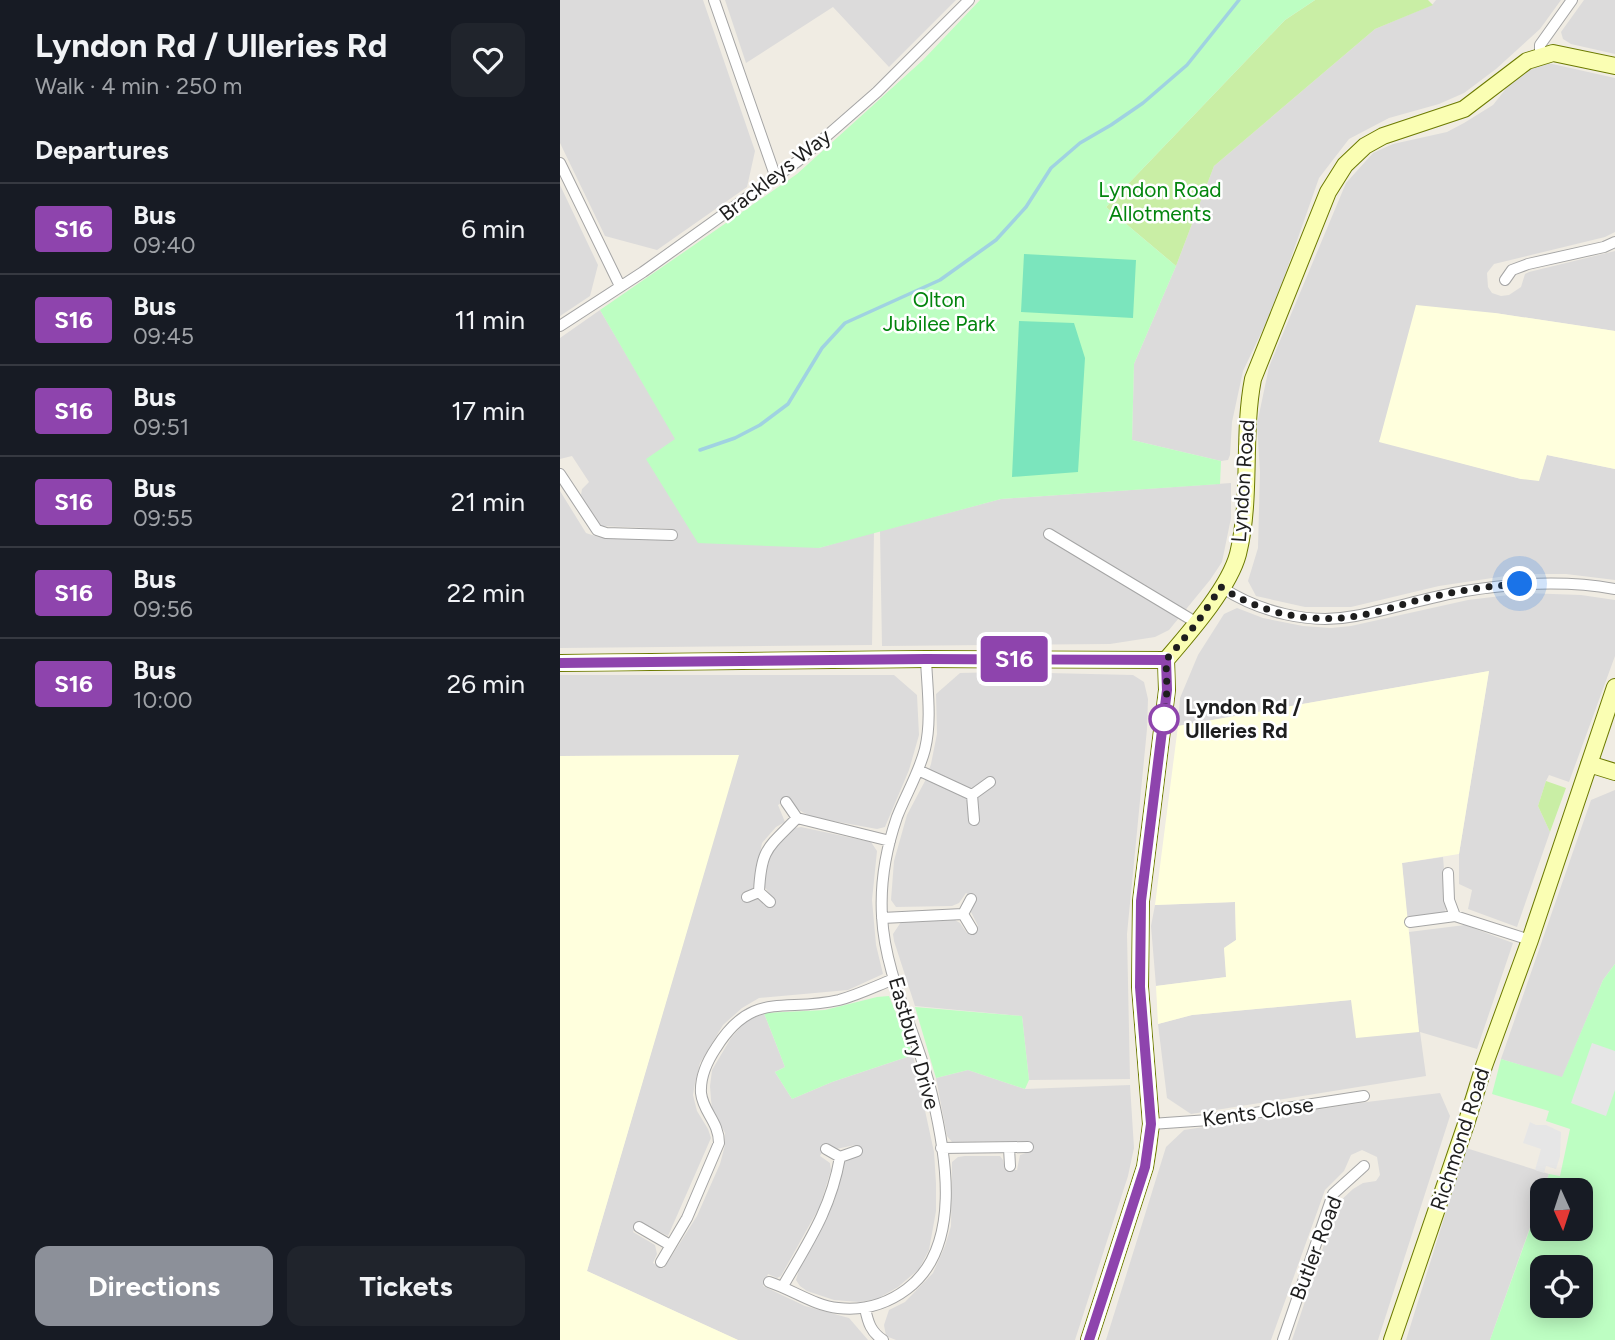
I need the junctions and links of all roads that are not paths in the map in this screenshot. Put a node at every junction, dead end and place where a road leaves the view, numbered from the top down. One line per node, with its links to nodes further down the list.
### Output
1 (714, 0): 7 (street)
2 (969, 0): 7 (street, Brackleys Way)
3 (1572, 0): 4 (street)
4 (1539, 56): 5 (street); 15 (street, Lyndon Road)
5 (1615, 66)
6 (560, 163): 10 (street)
7 (776, 178): 10 (street, Brackleys Way)
8 (1615, 242): 9 (street)
9 (1504, 280)
10 (620, 286): 11 (street, Brackleys Way)
11 (560, 326)
12 (562, 482): 14 (street)
13 (1049, 534): 17 (street)
14 (672, 535)
15 (1221, 587): 16 (street); 17 (street, Lyndon Road)
16 (1615, 589)
17 (1197, 623): 19 (street, Lyndon Road)
18 (926, 659): 19 (street); 20 (street); 23 (street, Eastbury Drive)
19 (1166, 660): 44 (street)
20 (560, 663)
21 (1615, 687): 22 (street, Richmond Road)
22 (1589, 764): 24 (street); 41 (street, Richmond Road)
23 (918, 770): 26 (street); 30 (street, Eastbury Drive)
24 (1615, 772)
25 (990, 782): 26 (street)
26 (972, 796): 29 (street)
27 (786, 802): 28 (street)
28 (797, 818): 30 (street); 32 (street)
29 (974, 820)
30 (890, 841): 38 (street, Eastbury Drive)
31 (1448, 873): 37 (street)
32 (759, 892): 33 (street); 35 (street)
33 (747, 897)
34 (971, 900): 36 (street)
35 (770, 901)
36 (963, 915): 38 (street); 40 (street)
37 (1455, 916): 39 (street); 41 (street)
38 (882, 918): 42 (street, Eastbury Drive)
39 (1410, 922)
40 (972, 929)
41 (1530, 940): 62 (street, Richmond Road)
42 (894, 979): 47 (street, Eastbury Drive); 54 (street)
43 (1364, 1096): 44 (street, Kents Close)
44 (1151, 1124): 60 (street)
45 (1009, 1147): 46 (street); 47 (street); 51 (street)
46 (1028, 1147)
47 (941, 1148): 58 (street, Eastbury Drive)
48 (826, 1149): 50 (street)
49 (858, 1151): 50 (street)
50 (840, 1157): 57 (street)
51 (1010, 1166)
52 (1364, 1166): 61 (street, Butler Road)
53 (639, 1227): 54 (street)
54 (670, 1245): 55 (street)
55 (661, 1262)
56 (769, 1282): 57 (street, Eastbury Drive)
57 (783, 1286): 58 (street, Eastbury Drive)
58 (866, 1308): 59 (street)
59 (883, 1340)
60 (1089, 1340)
61 (1283, 1340)
62 (1392, 1340)

